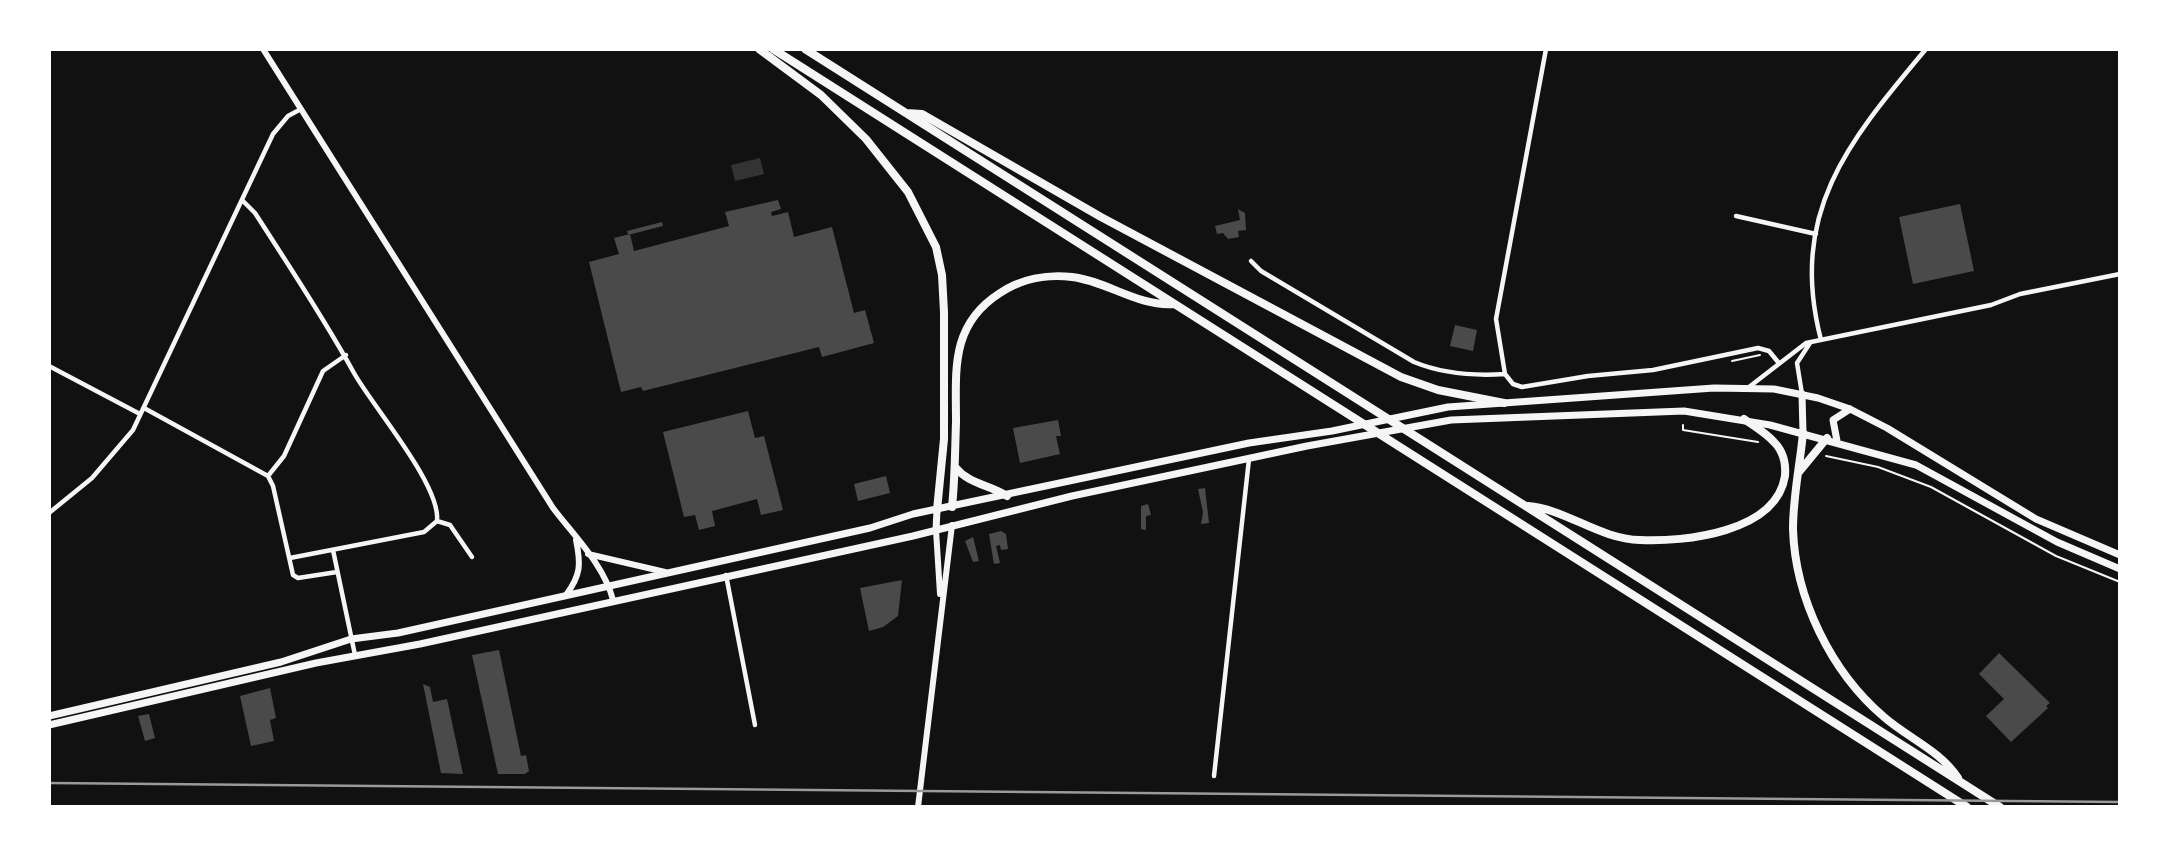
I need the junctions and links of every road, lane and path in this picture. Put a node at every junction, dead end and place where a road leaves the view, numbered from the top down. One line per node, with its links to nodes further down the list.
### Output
1 (263, 49): 7 (main road)
2 (759, 49): 43 (highway)
3 (774, 49): 14 (highway)
4 (805, 49): 8 (highway)
5 (1546, 49): 22 (street)
6 (1926, 49): 11 (street)
7 (301, 108): 9 (street); 48 (main road)
8 (905, 113): 25 (highway); 41 (highway)
9 (242, 200): 18 (street); 26 (street)
10 (1736, 216): 11 (street)
11 (1815, 234): 15 (street)
12 (1251, 261): 22 (street)
13 (2120, 274): 15 (street)
14 (1174, 304): 37 (highway); 71 (highway)
15 (1821, 340): 16 (street)
16 (1811, 343): 20 (street); 24 (street)
17 (1769, 351): 19 (path); 20 (street); 22 (street)
18 (346, 355): 39 (street); 45 (street)
19 (1727, 362)
20 (1778, 362): 23 (street)
21 (49, 366): 28 (street)
22 (1505, 374)
23 (1749, 387): 24 (main road); 25 (main road)
24 (1802, 394): 27 (main road); 31 (main road)
25 (1504, 402): 40 (main road)
26 (144, 408): 28 (street); 39 (street)
27 (1850, 409): 33 (main road); 51 (main road)
28 (140, 414): 44 (street)
29 (1744, 419): 31 (main road); 36 (main road); 41 (highway)
30 (1684, 425): 34 (path)
31 (1803, 433): 32 (main road); 38 (highway)
32 (1827, 438): 33 (main road); 38 (highway)
33 (1837, 441): 54 (main road)
34 (1759, 442)
35 (1821, 454): 58 (path)
36 (1249, 459): 46 (main road); 68 (street)
37 (955, 467): 40 (highway); 42 (highway)
38 (1798, 474): 69 (highway)
39 (268, 476): 53 (street)
40 (1007, 496): 42 (main road)
41 (1525, 505): 69 (highway)
42 (952, 507): 43 (main road); 46 (main road)
43 (937, 510): 47 (main road); 56 (main road)
44 (49, 513)
45 (436, 521): 49 (street); 52 (street)
46 (952, 525): 47 (main road); 62 (main road)
47 (936, 530): 57 (main road); 62 (main road)
48 (576, 538): 50 (main road); 60 (main road)
49 (333, 550): 53 (street); 55 (street)
50 (588, 554): 56 (main road); 59 (main road)
51 (2120, 555)
52 (472, 557)
53 (290, 558): 55 (street)
54 (2120, 569)
55 (337, 572): 63 (street)
56 (665, 572): 59 (main road)
57 (726, 575): 61 (main road); 67 (street)
58 (2120, 582)
59 (609, 584): 60 (main road); 61 (main road)
60 (566, 595): 63 (main road)
61 (612, 600): 64 (main road)
62 (941, 606): 70 (main road)
63 (352, 639): 64 (street); 65 (main road)
64 (356, 657): 66 (main road)
65 (49, 716)
66 (49, 725)
67 (755, 725)
68 (1214, 776)
69 (1959, 781): 72 (highway)
70 (918, 807)
71 (1967, 807)
72 (2000, 807)

